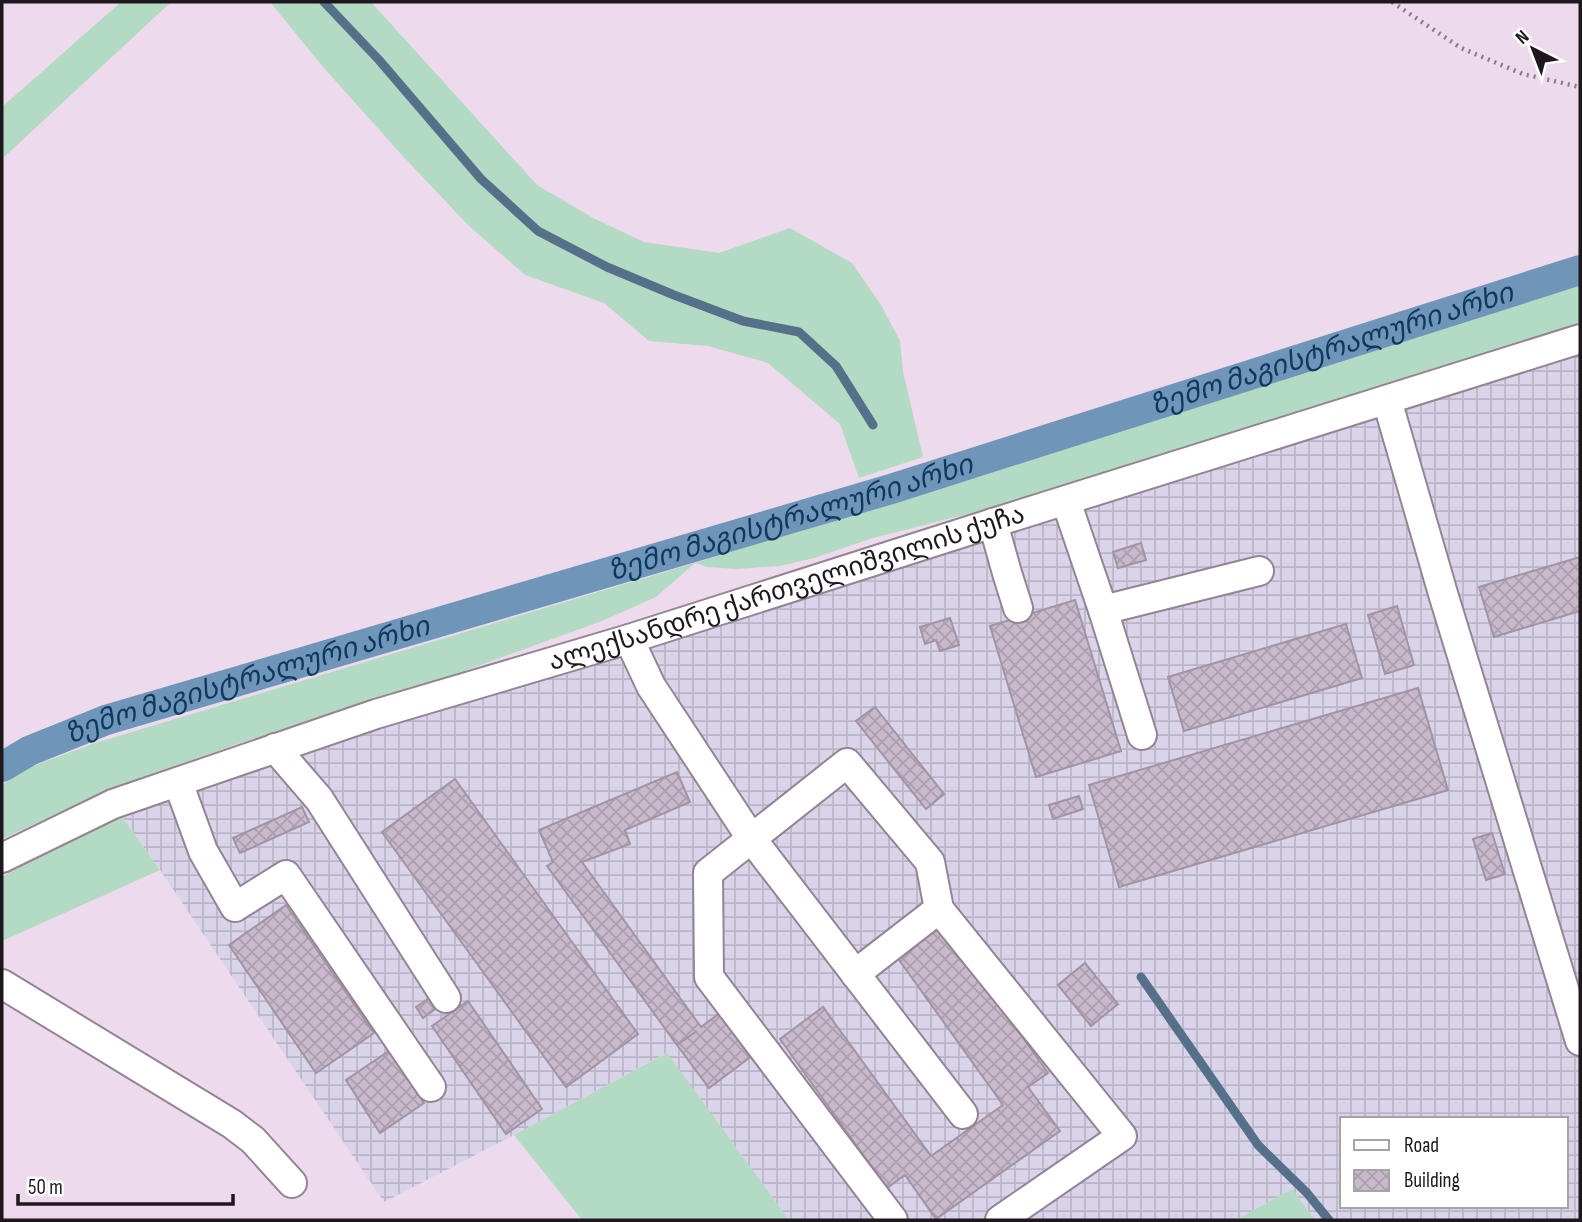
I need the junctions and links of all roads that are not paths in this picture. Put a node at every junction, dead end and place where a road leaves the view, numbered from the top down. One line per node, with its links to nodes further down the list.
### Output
1 (1580, 338): 2 (street, ალექსანდრე ქართველიშვილის ქუჩა)
2 (1387, 400): 3 (street, ალექსანდრე ქართველიშვილის ქუჩა); 18 (street)
3 (1066, 501): 4 (street, ალექსანდრე ქართველიშვილის ქუჩა); 7 (street)
4 (993, 523): 6 (street); 8 (street, ალექსანდრე ქართველიშვილის ქუჩა)
5 (1259, 571): 7 (street)
6 (1018, 608)
7 (1103, 611): 9 (street)
8 (629, 639): 10 (street, ალექსანდრე ქართველიშვილის ქუჩა); 12 (street)
9 (1142, 735)
10 (275, 748): 11 (street, ალექსანდრე ქართველიშვილის ქუჩა); 17 (street)
11 (178, 782): 13 (street, ალექსანდრე ქართველიშვილის ქუჩა); 19 (street)
12 (751, 838): 14 (street); 15 (street); 22 (street)
13 (2, 858)
14 (939, 909): 15 (street); 23 (street)
15 (855, 974): 20 (street)
16 (2, 985): 21 (street)
17 (446, 998)
18 (1580, 1041)
19 (431, 1087)
20 (963, 1114)
21 (292, 1183)
22 (893, 1220)
23 (1000, 1220)

